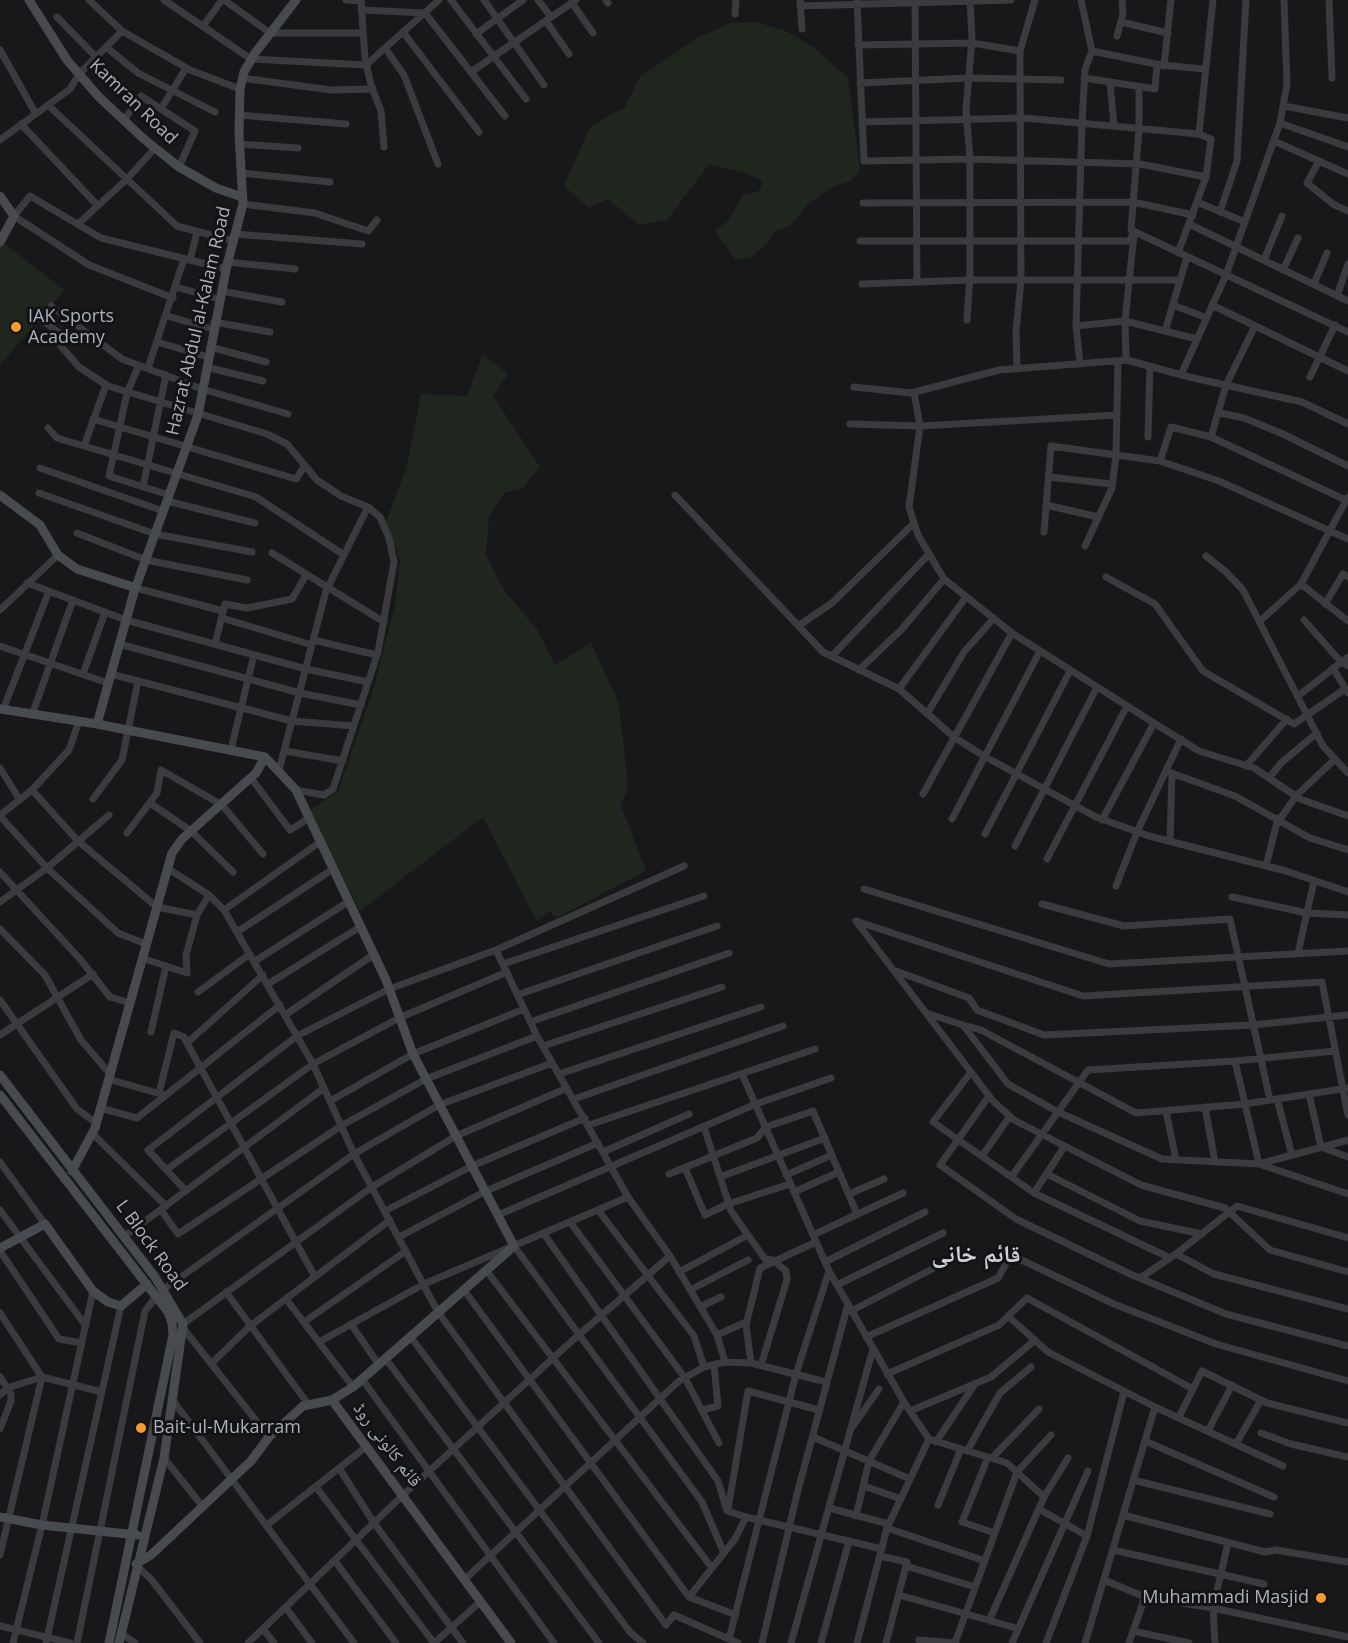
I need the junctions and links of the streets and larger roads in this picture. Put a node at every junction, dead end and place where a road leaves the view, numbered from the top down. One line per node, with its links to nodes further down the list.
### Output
1 (29, 0): 63 (street, Kamran Road)
2 (89, 0): 37 (street)
3 (164, 0): 35 (street)
4 (223, 0): 35 (street); 39 (street)
5 (296, 0): 39 (street, Hazrat Abdul al-Kalam Road)
6 (346, 0): 7 (street)
7 (361, 0): 28 (street)
8 (439, 0): 29 (street)
9 (451, 0): 43 (street)
10 (484, 0): 32 (street)
11 (524, 0): 32 (street)
12 (538, 0): 33 (street)
13 (736, 0): 30 (street)
14 (1011, 0): 25 (street)
15 (1035, 0): 52 (street)
16 (1082, 0): 53 (street)
17 (1122, 0): 34 (street)
18 (1171, 0): 42 (street)
19 (1213, 0): 61 (street)
20 (1246, 0): 131 (street)
21 (1284, 0): 80 (street)
22 (1329, 0): 67 (street)
23 (574, 1): 33 (street); 41 (street)
24 (915, 1): 25 (street); 26 (street); 47 (street)
25 (970, 1): 45 (street)
26 (857, 2): 27 (street); 48 (street)
27 (800, 3): 36 (street)
28 (361, 10): 29 (street); 40 (street)
29 (425, 13): 38 (street); 62 (street)
30 (735, 14)
31 (57, 17): 55 (street)
32 (496, 19): 43 (street); 46 (street)
33 (548, 19): 46 (street); 54 (street)
34 (1121, 22): 42 (street); 44 (street)
35 (203, 26): 57 (street)
36 (802, 28)
37 (122, 31): 49 (street); 60 (street)
38 (403, 32): 50 (street); 98 (street)
39 (270, 33): 40 (street); 57 (street, Hazrat Abdul al-Kalam Road)
40 (363, 33): 58 (street)
41 (593, 33)
42 (1168, 33): 59 (street)
43 (476, 34): 56 (street)
44 (1117, 36)
45 (972, 43): 47 (street); 52 (street); 65 (street)
46 (512, 44): 56 (street); 73 (street)
47 (915, 44): 48 (street); 70 (street)
48 (858, 45): 72 (street)
49 (106, 47): 55 (street); 77 (street)
50 (385, 48): 58 (street); 112 (street)
51 (0, 50): 83 (street)
52 (1020, 51): 68 (street)
53 (1092, 51): 59 (street); 66 (street)
54 (569, 54)
55 (96, 57): 63 (street)
56 (493, 57): 62 (street); 78 (street)
57 (251, 58): 58 (street); 64 (street, Hazrat Abdul al-Kalam Road)
58 (366, 65): 76 (street)
59 (1160, 65): 61 (street); 74 (street)
60 (186, 68): 75 (street); 77 (street)
61 (1205, 69): 99 (street)
62 (471, 72): 85 (street)
63 (79, 74): 79 (street); 89 (street, Kamran Road)
64 (242, 78): 75 (street, Hazrat Abdul al-Kalam Road); 76 (street)
65 (969, 78): 68 (street); 70 (street); 88 (street)
66 (1084, 78): 71 (street); 92 (street)
67 (1332, 78)
68 (1022, 80): 69 (street); 86 (street)
69 (1061, 80)
70 (915, 81): 72 (street); 90 (street)
71 (1110, 82): 74 (street); 96 (street)
72 (860, 83): 91 (street)
73 (544, 85)
74 (1139, 86): 97 (street)
75 (240, 89): 84 (street, Hazrat Abdul al-Kalam Road)
76 (373, 89): 103 (street)
77 (172, 91): 81 (street); 82 (street)
78 (525, 99)
79 (48, 105): 83 (street); 118 (street)
80 (1284, 106): 87 (street); 93 (street)
81 (161, 109): 89 (street); 114 (street)
82 (215, 112)
83 (36, 114): 94 (street)
84 (239, 115): 95 (street); 102 (street, Hazrat Abdul al-Kalam Road)
85 (505, 116)
86 (1022, 118): 88 (street); 92 (street); 109 (street)
87 (1348, 118)
88 (966, 119): 90 (street); 107 (street)
89 (124, 120): 105 (street, Kamran Road)
90 (915, 120): 91 (street); 108 (street)
91 (862, 122): 108 (street)
92 (1082, 123): 96 (street); 111 (street)
93 (1280, 123): 101 (street); 104 (street)
94 (21, 124): 100 (street); 129 (street)
95 (346, 124)
96 (1114, 126): 97 (street)
97 (1139, 129): 99 (street); 113 (street)
98 (479, 132)
99 (1199, 134): 117 (street)
100 (0, 140)
101 (1274, 141): 110 (street); 136 (street)
102 (239, 144): 106 (street); 115 (street, Hazrat Abdul al-Kalam Road)
103 (384, 147)
104 (1348, 147)
105 (155, 148): 114 (street, Kamran Road); 118 (street)
106 (298, 148)
107 (970, 159): 108 (street); 109 (street); 128 (street)
108 (916, 160): 127 (street)
109 (1021, 161): 111 (street); 122 (street)
110 (1319, 161): 116 (street); 130 (street)
111 (1081, 163): 113 (street); 123 (street)
112 (438, 164)
113 (1136, 165): 117 (street); 124 (street)
114 (179, 167): 121 (street, Kamran Road)
115 (241, 173): 119 (street); 121 (street, Hazrat Abdul al-Kalam Road)
116 (1348, 174)
117 (1206, 177): 125 (street)
118 (127, 179): 129 (street); 139 (street)
119 (330, 182)
120 (0, 196): 133 (street)
121 (243, 200): 135 (street); 141 (street, Hazrat Abdul al-Kalam Road)
122 (1021, 202): 123 (street); 128 (street); 147 (street)
123 (1079, 202): 124 (street); 144 (street)
124 (1133, 202): 132 (street); 140 (street)
125 (1197, 202): 131 (street); 132 (street)
126 (863, 203): 127 (street)
127 (916, 203): 128 (street); 146 (street)
128 (970, 203): 148 (street)
129 (98, 206): 137 (street)
130 (1348, 211)
131 (1220, 212): 136 (street)
132 (1193, 215): 138 (street)
133 (14, 216): 137 (street); 145 (street); 172 (street)
134 (1282, 216): 155 (street)
135 (377, 220)
136 (1245, 222): 150 (street)
137 (78, 224): 154 (street)
138 (1189, 224): 150 (street); 151 (street)
139 (197, 232): 141 (street); 154 (street)
140 (1134, 232): 144 (street); 151 (street); 164 (street)
141 (234, 237): 149 (street); 157 (street, Hazrat Abdul al-Kalam Road)
142 (1298, 238): 159 (street)
143 (860, 241): 146 (street)
144 (1078, 241): 147 (street); 163 (street)
145 (0, 242)
146 (916, 242): 148 (street); 166 (street)
147 (1021, 242): 148 (street); 162 (street)
148 (970, 243): 161 (street)
149 (362, 244)
150 (1236, 247): 155 (street); 160 (street)
151 (1178, 253): 153 (street)
152 (1327, 253): 168 (street)
153 (1187, 257): 160 (street); 165 (street)
154 (187, 259): 157 (street); 169 (street)
155 (1264, 260): 159 (street)
156 (1348, 264): 171 (street)
157 (226, 266): 158 (street); 170 (street, Hazrat Abdul al-Kalam Road)
158 (295, 269)
159 (1283, 270): 168 (street)
160 (1226, 275): 176 (street); 186 (street)
161 (970, 280): 162 (street); 166 (street); 181 (street)
162 (1021, 280): 163 (street); 201 (street)
163 (1077, 280): 164 (street); 184 (street)
164 (1130, 280): 165 (street); 182 (street)
165 (1180, 280): 175 (street)
166 (917, 282): 167 (street)
167 (862, 284)
168 (1314, 285): 171 (street)
169 (176, 287): 170 (street); 172 (street)
170 (220, 295): 174 (street); 183 (street, Hazrat Abdul al-Kalam Road)
171 (1337, 296): 173 (street)
172 (173, 298): 178 (street)
173 (1348, 301)
174 (282, 302)
175 (1173, 305): 179 (street); 187 (street)
176 (1212, 305): 179 (street); 185 (street)
177 (51, 306): 197 (street)
178 (167, 316): 183 (street); 191 (street)
179 (1207, 318): 190 (street)
180 (40, 319): 207 (street)
181 (967, 320)
182 (1125, 321): 184 (street); 187 (street); 194 (street)
183 (214, 325): 188 (street); 192 (street, Hazrat Abdul al-Kalam Road)
184 (1076, 326): 196 (street)
185 (1255, 326): 193 (street); 208 (street)
186 (1335, 326): 189 (street); 193 (street)
187 (1165, 331): 190 (street)
188 (270, 332)
189 (1348, 332)
190 (1197, 339): 204 (street)
191 (157, 342): 192 (street); 200 (street)
192 (209, 352): 195 (street); 199 (street, Hazrat Abdul al-Kalam Road)
193 (1319, 358): 202 (street); 205 (street)
194 (1122, 360): 196 (street); 198 (street); 217 (street)
195 (266, 362)
196 (1080, 364): 201 (street)
197 (139, 365): 200 (street); 212 (street)
198 (1150, 366): 204 (street); 226 (street)
199 (206, 367): 206 (street); 210 (street, Hazrat Abdul al-Kalam Road)
200 (148, 368): 203 (street)
201 (1017, 369): 211 (street)
202 (1348, 371)
203 (166, 375): 210 (street); 213 (street)
204 (1181, 375): 208 (street)
205 (1310, 377)
206 (263, 381)
207 (106, 385): 212 (street); 218 (street)
208 (1226, 386): 214 (street); 220 (street)
209 (854, 387): 211 (street)
210 (202, 389): 215 (street); 216 (street, Hazrat Abdul al-Kalam Road)
211 (915, 392): 221 (street)
212 (128, 393): 213 (street); 222 (street)
213 (161, 403): 216 (street); 225 (street)
214 (1220, 413): 224 (street); 233 (street)
215 (288, 414)
216 (198, 415): 228 (street, Hazrat Abdul al-Kalam Road); 234 (street)
217 (1117, 415): 221 (street); 230 (street)
218 (93, 419): 222 (street); 227 (street)
219 (850, 424): 221 (street)
220 (1348, 424)
221 (920, 426): 250 (street)
222 (121, 427): 225 (street); 229 (street)
223 (48, 428): 227 (street)
224 (1211, 436): 231 (street); 244 (street)
225 (154, 437): 228 (street); 232 (street)
226 (1148, 437)
227 (84, 446): 229 (street)
228 (187, 447): 234 (street); 236 (street, Hazrat Abdul al-Kalam Road)
229 (116, 455): 232 (street); 239 (street)
230 (1116, 455): 231 (street); 237 (street); 238 (street)
231 (1160, 461): 251 (street)
232 (148, 465): 236 (street); 239 (street)
233 (1348, 466)
234 (304, 467): 246 (street)
235 (40, 468): 247 (street)
236 (178, 473): 243 (street, Hazrat Abdul al-Kalam Road); 261 (street)
237 (1048, 477): 238 (street); 245 (street)
238 (1112, 484): 248 (street)
239 (143, 487): 243 (street)
240 (39, 493): 254 (street)
241 (0, 495): 260 (street)
242 (675, 495): 286 (street)
243 (168, 498): 247 (street, Hazrat Abdul al-Kalam Road); 249 (street)
244 (1347, 500): 251 (street)
245 (1046, 505): 248 (street); 253 (street)
246 (368, 507): 261 (street); 285 (street)
247 (163, 512): 254 (street, Hazrat Abdul al-Kalam Road)
248 (1098, 517): 256 (street)
249 (255, 523)
250 (914, 523): 259 (street); 286 (street)
251 (1330, 530): 255 (street); 270 (street)
252 (77, 532): 263 (street)
253 (1044, 532)
254 (155, 534): 257 (street); 263 (street, Hazrat Abdul al-Kalam Road)
255 (1348, 539)
256 (1085, 546)
257 (252, 552)
258 (272, 553): 264 (street)
259 (930, 554): 267 (street); 296 (street)
260 (58, 555): 269 (street); 271 (street)
261 (344, 555): 272 (street)
262 (1206, 556): 282 (street)
263 (146, 560): 268 (street); 271 (street, Hazrat Abdul al-Kalam Road)
264 (306, 574): 272 (street); 279 (street)
265 (1106, 577): 321 (street)
266 (1348, 577): 276 (street)
267 (944, 579): 274 (street); 302 (street)
268 (247, 580)
269 (27, 583): 273 (street); 277 (street)
270 (1301, 584): 276 (street); 282 (street)
271 (136, 588): 279 (street); 281 (street, Hazrat Abdul al-Kalam Road)
272 (328, 588): 285 (street); 288 (street)
273 (49, 591): 275 (street); 293 (street)
274 (966, 597): 280 (street); 310 (street)
275 (73, 600): 278 (street); 298 (street)
276 (1325, 604): 284 (street)
277 (0, 610)
278 (105, 612): 281 (street); 304 (street)
279 (223, 614): 288 (street); 290 (street)
280 (994, 618): 287 (street); 318 (street)
281 (126, 620): 289 (street, Hazrat Abdul al-Kalam Road); 290 (street)
282 (1260, 621): 313 (street)
283 (1304, 621): 299 (street)
284 (1348, 621)
285 (384, 622): 295 (street)
286 (798, 626): 296 (street)
287 (1012, 633): 292 (street); 329 (street)
288 (313, 643): 295 (street); 301 (street)
289 (119, 644): 305 (street); 306 (street, Hazrat Abdul al-Kalam Road)
290 (215, 644): 294 (street)
291 (0, 646): 293 (street)
292 (1040, 651): 303 (street); 334 (street)
293 (24, 654): 298 (street); 316 (street)
294 (254, 655): 301 (street); 305 (street)
295 (377, 655): 308 (street)
296 (832, 656): 302 (street)
297 (1348, 657): 299 (street)
298 (50, 663): 304 (street); 320 (street)
299 (1344, 664): 300 (street)
300 (1333, 668): 311 (street); 313 (street)
301 (306, 669): 308 (street); 312 (street)
302 (859, 670): 310 (street)
303 (1070, 671): 309 (street); 342 (street)
304 (83, 674): 306 (street)
305 (249, 677): 312 (street); 317 (street)
306 (110, 679): 307 (street); 325 (street, Hazrat Abdul al-Kalam Road)
307 (138, 681): 317 (street); 327 (street)
308 (368, 682): 314 (street)
309 (1097, 687): 315 (street); 347 (street)
310 (898, 689): 318 (street)
311 (1347, 691): 319 (street)
312 (300, 693): 314 (street); 322 (street)
313 (1298, 696): 319 (street)
314 (361, 705): 326 (street)
315 (1127, 706): 324 (street); 355 (street)
316 (1, 709): 320 (street)
317 (241, 709): 322 (street); 331 (street)
318 (927, 714): 329 (street)
319 (1307, 714): 321 (street); 328 (street)
320 (32, 715): 323 (street)
321 (1287, 720): 337 (street)
322 (292, 721): 326 (street); 332 (street)
323 (79, 722): 325 (street); 348 (street)
324 (1154, 723): 330 (street); 362 (street)
325 (97, 724): 327 (street)
326 (354, 726): 336 (street)
327 (129, 730): 331 (street); 351 (street)
328 (1317, 733): 335 (street); 345 (street)
329 (954, 737): 334 (street); 349 (street)
330 (1180, 739): 337 (street); 339 (street)
331 (231, 749): 333 (street)
332 (285, 751): 336 (street); 340 (street)
333 (265, 757): 340 (street); 344 (street)
334 (984, 757): 342 (street); 360 (street)
335 (1334, 760): 341 (street); 350 (street)
336 (344, 761): 346 (street)
337 (1246, 766): 345 (street)
338 (0, 768): 352 (street)
339 (1166, 769): 343 (street); 364 (street)
340 (279, 770): 346 (street)
341 (1348, 773)
342 (1016, 774): 347 (street); 366 (street)
343 (1174, 774): 361 (street); 368 (street)
344 (252, 778): 354 (street); 359 (street)
345 (1269, 778): 350 (street)
346 (296, 789): 359 (street)
347 (1044, 789): 355 (street); 370 (street)
348 (32, 790): 352 (street); 367 (street)
349 (923, 794)
350 (1296, 796): 358 (street); 361 (street)
351 (93, 799)
352 (20, 800): 356 (street)
353 (150, 803): 354 (street); 363 (street); 365 (street)
354 (222, 805): 363 (street); 372 (street)
355 (1074, 806): 362 (street); 373 (street)
356 (0, 815): 376 (street)
357 (109, 815): 367 (street)
358 (1348, 816)
359 (309, 818): 369 (street)
360 (952, 819)
361 (1279, 819): 371 (street); 375 (street)
362 (1102, 820): 364 (street)
363 (191, 831): 377 (street); 380 (street)
364 (1137, 832): 368 (street); 382 (street)
365 (127, 833)
366 (985, 834)
367 (78, 841): 376 (street); 392 (street)
368 (1170, 841): 375 (street)
369 (320, 842): 378 (street); 393 (street)
370 (1015, 846)
371 (1348, 850)
372 (263, 854)
373 (1047, 859)
374 (684, 866): 402 (street)
375 (1266, 866): 381 (street)
376 (47, 868): 383 (street); 401 (street)
377 (167, 868): 386 (street); 392 (street)
378 (333, 869): 390 (street); 400 (street)
379 (0, 872): 383 (street)
380 (233, 872)
381 (1314, 881): 385 (street); 394 (street)
382 (1116, 886)
383 (16, 889): 389 (street); 415 (street)
384 (864, 889): 408 (street)
385 (1348, 892)
386 (209, 895): 393 (street); 395 (street)
387 (704, 896): 411 (street)
388 (1232, 897): 394 (street)
389 (0, 902)
390 (348, 902): 398 (street); 410 (street)
391 (1042, 904): 408 (street)
392 (157, 907): 395 (street); 401 (street)
393 (224, 910): 400 (street)
394 (1307, 913): 396 (street); 405 (street)
395 (197, 915): 412 (street)
396 (1348, 915)
397 (717, 926): 422 (street)
398 (360, 927): 407 (street); 417 (street)
399 (0, 929): 423 (street)
400 (237, 932): 406 (street)
401 (146, 944): 409 (street)
402 (496, 950): 411 (street); 420 (street)
403 (1348, 951): 405 (street)
404 (729, 953): 434 (street)
405 (1298, 953): 408 (street)
406 (250, 954): 410 (street); 421 (street)
407 (373, 955): 420 (street); 430 (street)
408 (1238, 956): 419 (street)
409 (142, 958): 412 (street); 425 (street)
410 (255, 962): 416 (street)
411 (503, 964): 414 (street)
412 (166, 966): 439 (street)
413 (894, 970): 419 (street); 429 (street); 437 (street)
414 (507, 972): 422 (street); 433 (street)
415 (93, 974): 423 (street); 425 (street)
416 (263, 975): 417 (street); 443 (street)
417 (268, 984): 426 (street)
418 (722, 987): 444 (street)
419 (1245, 987): 432 (street); 437 (street)
420 (389, 988): 433 (street); 441 (street)
421 (198, 992)
422 (517, 995): 428 (street)
423 (57, 997): 435 (street); 457 (street)
424 (0, 1000): 435 (street)
425 (130, 1003): 457 (street)
426 (280, 1005): 430 (street); 452 (street)
427 (761, 1007): 454 (street)
428 (524, 1009): 434 (street); 447 (street)
429 (926, 1012): 436 (street); 453 (street)
430 (285, 1015): 441 (street)
431 (1348, 1016): 432 (street)
432 (1329, 1017): 437 (street); 446 (street)
433 (399, 1018): 447 (street); 451 (street)
434 (530, 1022): 442 (street)
435 (17, 1024): 440 (street); 483 (street)
436 (963, 1025): 460 (street); 478 (street)
437 (1253, 1025): 448 (street)
438 (783, 1026): 469 (street)
439 (151, 1032)
440 (0, 1035)
441 (297, 1036): 451 (street); 468 (street)
442 (537, 1036): 444 (street); 459 (street)
443 (187, 1043): 452 (street); 464 (street)
444 (543, 1046): 450 (street)
445 (815, 1049): 455 (street)
446 (1335, 1051): 448 (street); 463 (street)
447 (412, 1054): 459 (street); 471 (street)
448 (1261, 1058): 449 (street); 470 (street)
449 (1235, 1061): 460 (street); 473 (street)
450 (552, 1063): 454 (street); 474 (street)
451 (313, 1064): 461 (street); 484 (street)
452 (201, 1068): 464 (street); 468 (street)
453 (971, 1071): 467 (street); 492 (street)
454 (559, 1074): 462 (street)
455 (742, 1074): 472 (street); 482 (street)
456 (0, 1075): 514 (street, L Block Road)
457 (109, 1076): 464 (street); 476 (street)
458 (831, 1078): 472 (street)
459 (426, 1079): 474 (street); 485 (street)
460 (1078, 1084): 477 (street); 478 (street)
461 (324, 1088): 471 (street); 495 (street)
462 (567, 1088): 469 (street); 490 (street)
463 (1345, 1088): 465 (street); 480 (street)
464 (163, 1094): 476 (street)
465 (1309, 1094): 470 (street); 497 (street)
466 (0, 1095): 572 (street, L Block Road)
467 (989, 1096): 481 (street); 492 (street)
468 (217, 1098): 484 (street); 513 (street)
469 (574, 1099): 482 (street)
470 (1273, 1100): 473 (street); 501 (street)
471 (330, 1101): 485 (street)
472 (756, 1104): 486 (street); 487 (street)
473 (1245, 1104): 475 (street); 509 (street)
474 (440, 1105): 490 (street); 499 (street)
475 (1205, 1107): 477 (street); 508 (street)
476 (100, 1108): 483 (street)
477 (1166, 1111): 506 (street)
478 (1058, 1112): 489 (street); 506 (street)
479 (689, 1114): 498 (street)
480 (1348, 1115)
481 (1010, 1116): 489 (street); 504 (street)
482 (587, 1122): 494 (street); 510 (street)
483 (96, 1123): 488 (street)
484 (231, 1123): 495 (street); 513 (street)
485 (341, 1126): 499 (street); 521 (street)
486 (704, 1127): 502 (street); 511 (street)
487 (766, 1127): 491 (street); 502 (street); 503 (street)
488 (92, 1133): 514 (street); 534 (street)
489 (1041, 1135): 496 (street); 519 (street)
490 (456, 1136): 510 (street); 524 (street)
491 (825, 1138): 500 (street); 503 (street)
492 (958, 1139): 504 (street); 571 (street)
493 (1348, 1140): 497 (street)
494 (598, 1143): 498 (street); 526 (street)
495 (244, 1148): 521 (street); 525 (street)
496 (1064, 1148): 517 (street); 540 (street)
497 (1321, 1148): 501 (street); 505 (street)
498 (603, 1152): 511 (street)
499 (354, 1154): 524 (street); 535 (street)
500 (832, 1155): 515 (street); 518 (street)
501 (1292, 1155): 509 (street)
502 (713, 1156): 512 (street); 520 (street)
503 (778, 1156): 518 (street); 520 (street)
504 (982, 1156): 519 (street)
505 (1348, 1157)
506 (1176, 1160): 508 (street)
507 (0, 1162): 545 (street)
508 (1215, 1162): 509 (street)
509 (1259, 1164): 531 (street)
510 (472, 1166): 526 (street); 538 (street)
511 (611, 1167): 532 (street); 542 (street)
512 (685, 1168): 516 (street); 533 (street)
513 (166, 1170): 525 (street)
514 (72, 1171): 550 (street, L Block Road)
515 (839, 1172): 527 (street); 530 (street)
516 (669, 1174)
517 (1047, 1174): 528 (street); 548 (street)
518 (786, 1175): 523 (street)
519 (1012, 1176): 528 (street)
520 (720, 1178): 533 (street)
521 (261, 1179): 534 (street); 535 (street)
522 (884, 1179): 530 (street)
523 (790, 1184): 527 (street); 533 (street)
524 (372, 1187): 538 (street); 555 (street)
525 (186, 1191): 534 (street)
526 (486, 1191): 542 (street); 552 (street)
527 (794, 1192): 553 (street)
528 (1034, 1192): 561 (street)
529 (903, 1193): 541 (street)
530 (849, 1194): 541 (street)
531 (1348, 1194)
532 (628, 1197): 537 (street); 560 (street)
533 (728, 1204): 549 (street)
534 (163, 1208): 550 (street)
535 (278, 1208): 555 (street); 575 (street)
536 (0, 1210): 551 (street)
537 (598, 1210): 544 (street); 569 (street)
538 (385, 1211): 543 (street)
539 (925, 1212): 564 (street)
540 (1230, 1212): 548 (street); 554 (street); 568 (street)
541 (857, 1214): 553 (street)
542 (498, 1215): 556 (street)
543 (390, 1220): 552 (street); 570 (street)
544 (570, 1222): 547 (street); 580 (street)
545 (45, 1224): 551 (street); 578 (street)
546 (943, 1233): 574 (street)
547 (544, 1234): 556 (street); 590 (street)
548 (1202, 1234): 561 (street)
549 (748, 1235): 563 (street); 567 (street)
550 (125, 1236): 575 (street, L Block Road)
551 (20, 1237): 557 (street); 595 (street)
552 (399, 1237): 558 (street)
553 (814, 1238): 563 (street); 564 (street)
554 (1348, 1238)
555 (296, 1242): 570 (street); 579 (street)
556 (514, 1246): 565 (street); 573 (street); 598 (street)
557 (0, 1250): 604 (street)
558 (406, 1251): 573 (street); 592 (street)
559 (961, 1254): 586 (street)
560 (670, 1256): 567 (street); 569 (street)
561 (1173, 1256): 571 (street); 587 (street)
562 (748, 1260): 577 (street)
563 (773, 1260): 593 (street); 613 (street)
564 (825, 1262): 566 (street)
565 (486, 1270): 576 (street); 607 (street)
566 (829, 1271): 574 (street); 616 (street)
567 (680, 1272): 577 (street)
568 (1348, 1272)
569 (648, 1275): 580 (street); 614 (street)
570 (315, 1277): 583 (street)
571 (1140, 1278): 605 (street)
572 (147, 1284): 581 (street, L Block Road); 584 (street)
573 (424, 1284): 588 (street); 594 (street)
574 (837, 1285): 586 (street)
575 (164, 1289): 596 (street, L Block Road)
576 (464, 1290): 588 (street); 622 (street)
577 (690, 1290): 585 (street)
578 (93, 1291): 584 (street); 595 (street)
579 (225, 1292): 596 (street); 597 (street)
580 (624, 1296): 590 (street); 620 (street)
581 (156, 1297): 708 (street); 712 (street, L Block Road)
582 (722, 1297): 585 (street)
583 (286, 1299): 592 (street); 597 (street)
584 (121, 1306): 632 (street)
585 (700, 1307): 599 (street)
586 (849, 1307): 601 (street); 624 (street)
587 (1348, 1309)
588 (438, 1312): 600 (street); 641 (street)
589 (0, 1313): 619 (street)
590 (601, 1315): 598 (street); 635 (street)
591 (1008, 1316): 602 (street); 617 (street); 631 (street)
592 (304, 1322): 603 (street)
593 (746, 1322): 599 (street); 611 (street)
594 (351, 1324): 603 (street); 608 (street)
595 (86, 1326): 604 (street)
596 (183, 1326): 610 (street); 639 (street)
597 (250, 1326): 610 (street); 642 (street)
598 (579, 1334): 607 (street); 648 (street)
599 (717, 1335): 609 (street)
600 (410, 1336): 608 (street); 651 (street)
601 (866, 1337): 606 (street); 623 (street)
602 (1035, 1340): 625 (street); 633 (street)
603 (319, 1342): 628 (street)
604 (82, 1343): 626 (street)
605 (1348, 1346)
606 (873, 1349): 617 (street); 653 (street)
607 (553, 1358): 622 (street); 659 (street)
608 (382, 1362): 621 (street); 665 (street)
609 (725, 1362): 611 (street); 612 (street)
610 (212, 1363): 657 (street)
611 (751, 1363): 613 (street)
612 (714, 1365): 614 (street); 645 (street)
613 (761, 1365): 616 (street)
614 (705, 1366): 620 (street)
615 (1031, 1367): 666 (street)
616 (796, 1374): 624 (street); 638 (street)
617 (887, 1374): 640 (street)
618 (0, 1377): 629 (street)
619 (42, 1377): 626 (street); 629 (street); 699 (street)
620 (685, 1378): 635 (street); 645 (street)
621 (362, 1379): 628 (street); 676 (street)
622 (530, 1380): 641 (street); 673 (street)
623 (1348, 1381)
624 (826, 1382): 646 (street)
625 (975, 1384): 647 (street); 660 (street)
626 (73, 1385): 632 (street); 703 (street)
627 (1232, 1385): 631 (street); 637 (street); 654 (street)
628 (353, 1387): 636 (street)
629 (7, 1388): 634 (street); 652 (street)
630 (879, 1389): 653 (street)
631 (1193, 1389): 649 (street)
632 (102, 1392): 707 (street)
633 (1124, 1392): 643 (street); 714 (street)
634 (0, 1395)
635 (660, 1399): 648 (street); 694 (street)
636 (332, 1400): 642 (street, قائم کالونی روڈ); 664 (street, قائم کالونی روڈ)
637 (1261, 1400): 650 (street); 663 (street)
638 (789, 1401): 646 (street); 694 (street); 700 (street)
639 (174, 1402): 668 (street); 679 (street)
640 (904, 1402): 647 (street); 672 (street)
641 (504, 1403): 651 (street); 684 (street)
642 (308, 1404): 657 (street, قائم کالونی روڈ)
643 (1155, 1407): 649 (street); 661 (street)
644 (1039, 1409): 669 (street)
645 (702, 1410): 662 (street)
646 (819, 1410): 658 (street)
647 (910, 1411): 660 (street)
648 (640, 1417): 659 (street); 720 (street)
649 (1179, 1417): 654 (street)
650 (1348, 1423)
651 (478, 1428): 665 (street); 693 (street)
652 (0, 1429)
653 (850, 1431): 667 (street)
654 (1208, 1431): 663 (street)
655 (1261, 1433): 671 (street)
656 (1051, 1435): 678 (street)
657 (269, 1437): 679 (street, قائم کالونی روڈ)
658 (813, 1437): 667 (street); 705 (street)
659 (615, 1440): 673 (street); 729 (street)
660 (933, 1441): 666 (street); 680 (street)
661 (1145, 1441): 681 (street); 687 (street)
662 (719, 1443)
663 (1236, 1444): 674 (street)
664 (367, 1446): 675 (street); 685 (street, قائم کالونی روڈ)
665 (454, 1449): 676 (street); 709 (street)
666 (964, 1450): 669 (street); 689 (street)
667 (844, 1451): 672 (street); 691 (street)
668 (164, 1458): 690 (street); 713 (street)
669 (990, 1458): 678 (street); 710 (street)
670 (1068, 1458): 686 (street)
671 (1348, 1458)
672 (869, 1461): 680 (street); 682 (street)
673 (591, 1463): 684 (street); 737 (street)
674 (1283, 1466)
675 (339, 1468): 683 (street); 701 (street)
676 (430, 1471): 685 (street); 721 (street)
677 (1089, 1471): 702 (street)
678 (1017, 1472): 686 (street); 710 (street)
679 (233, 1479): 690 (street, قائم کالونی روڈ); 704 (street)
680 (910, 1479): 688 (street)
681 (1133, 1480): 695 (street); 696 (street)
682 (864, 1486): 688 (street); 697 (street)
683 (316, 1487): 704 (street); 715 (street)
684 (565, 1487): 693 (street); 753 (street)
685 (403, 1495): 701 (street); 731 (street, قائم کالونی روڈ)
686 (1044, 1497): 692 (street)
687 (1274, 1497)
688 (901, 1499): 706 (street)
689 (938, 1504)
690 (203, 1507): 726 (street, قائم کالونی روڈ)
691 (828, 1508): 697 (street); 711 (street)
692 (1039, 1509): 702 (street); 744 (street)
693 (540, 1510): 709 (street); 772 (street)
694 (727, 1511): 698 (street)
695 (1270, 1514)
696 (1123, 1515): 717 (street); 718 (street)
697 (856, 1516): 706 (street)
698 (746, 1517): 700 (street); 720 (street)
699 (4, 1518): 703 (street); 722 (street)
700 (760, 1520): 705 (street); 743 (street)
701 (374, 1523): 715 (street); 746 (street)
702 (1064, 1524): 714 (street); 747 (street)
703 (42, 1525): 707 (street); 749 (street)
704 (267, 1526): 734 (street)
705 (789, 1526): 711 (street); 774 (street)
706 (888, 1526): 719 (street); 724 (street)
707 (71, 1528): 708 (street); 754 (street)
708 (101, 1532): 712 (street); 758 (street)
709 (516, 1532): 721 (street); 771 (street)
710 (995, 1533): 724 (street)
711 (822, 1534): 716 (street); 775 (street)
712 (133, 1535): 713 (street); 728 (street, L Block Road)
713 (146, 1536): 726 (street)
714 (1087, 1536): 781 (street)
715 (357, 1540): 723 (street); 767 (street)
716 (849, 1541): 719 (street); 776 (street)
717 (1228, 1543): 725 (street); 730 (street)
718 (1113, 1550): 730 (street); 732 (street)
719 (881, 1552): 727 (street); 777 (street)
720 (724, 1553): 729 (street)
721 (492, 1554): 731 (street); 770 (street)
722 (0, 1556)
723 (335, 1561): 734 (street); 766 (street)
724 (985, 1561): 735 (street)
725 (1348, 1562)
726 (139, 1565): 728 (street, قائم کالونی روڈ); 752 (street); 761 (street)
727 (906, 1566): 735 (street); 736 (street)
728 (126, 1568): 759 (street, L Block Road)
729 (712, 1568): 737 (street)
730 (1220, 1576): 733 (street); 741 (street)
731 (465, 1579): 739 (street, قائم کالونی روڈ)
732 (1104, 1580): 738 (street); 782 (street)
733 (1264, 1584)
734 (311, 1585): 740 (street); 765 (street)
735 (975, 1587): 742 (street)
736 (898, 1594): 742 (street); 778 (street)
737 (689, 1597): 743 (street)
738 (1145, 1597): 741 (street); 750 (street)
739 (481, 1601): 746 (street); 769 (street, قائم کالونی روڈ)
740 (286, 1608): 748 (street); 764 (street)
741 (1213, 1608): 751 (street); 785 (street)
742 (966, 1614): 744 (street); 779 (street)
743 (736, 1615): 753 (street)
744 (989, 1620): 747 (street)
745 (0, 1626): 749 (street)
746 (451, 1626): 767 (street); 768 (street)
747 (1016, 1628): 780 (street)
748 (263, 1629): 762 (street); 763 (street)
749 (15, 1630): 754 (street); 756 (street)
750 (1133, 1631): 783 (street); 784 (street)
751 (1348, 1637)
752 (120, 1638): 760 (street)
753 (729, 1639): 773 (street)
754 (46, 1640): 757 (street)
755 (920, 1640): 779 (street)
756 (13, 1643)
757 (70, 1643)
758 (77, 1643)
759 (109, 1643)
760 (135, 1643)
761 (200, 1643)
762 (248, 1643)
763 (274, 1643)
764 (312, 1643)
765 (354, 1643)
766 (396, 1643)
767 (434, 1643)
768 (463, 1643)
769 (511, 1643)
770 (554, 1643)
771 (599, 1643)
772 (643, 1643)
773 (738, 1643)
774 (762, 1643)
775 (791, 1643)
776 (821, 1643)
777 (857, 1643)
778 (886, 1643)
779 (955, 1643)
780 (1012, 1643)
781 (1046, 1643)
782 (1085, 1643)
783 (1129, 1643)
784 (1189, 1643)
785 (1215, 1643)

